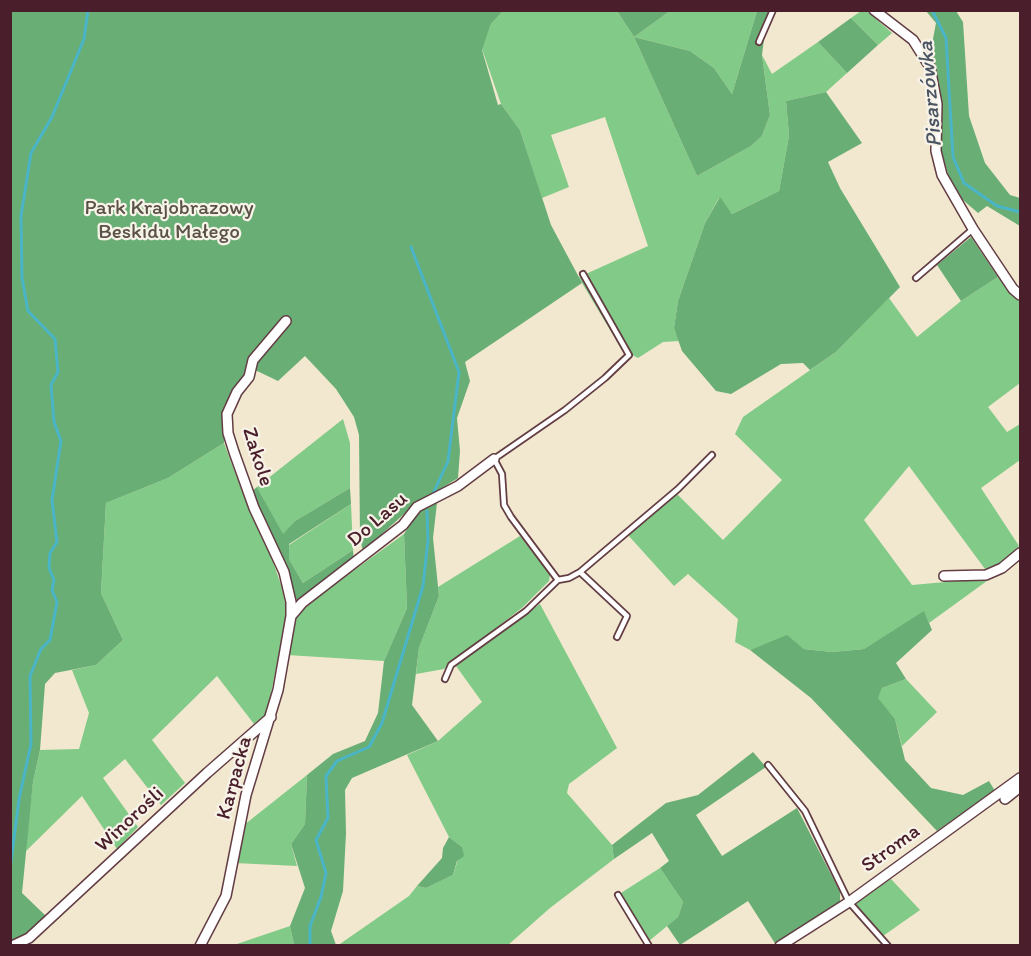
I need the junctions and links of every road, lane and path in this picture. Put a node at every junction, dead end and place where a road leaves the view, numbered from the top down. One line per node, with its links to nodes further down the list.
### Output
1 (773, 10): 3 (lane)
2 (874, 10): 4 (street)
3 (759, 42)
4 (973, 229): 6 (lane); 7 (street)
5 (583, 274): 10 (lane)
6 (916, 278)
7 (1020, 295)
8 (286, 321): 15 (street, Zakole)
9 (712, 455): 12 (lane)
10 (494, 459): 14 (lane); 15 (street, Do Lasu)
11 (1020, 553): 13 (street)
12 (580, 572): 14 (lane); 16 (lane)
13 (944, 576)
14 (558, 580): 17 (lane)
15 (291, 616): 18 (street, Karpacka)
16 (617, 637)
17 (445, 679)
18 (271, 717): 25 (street, Winorośli); 26 (street, Karpacka)
19 (768, 765): 24 (lane)
20 (1020, 778): 24 (street, Stroma)
21 (1020, 787): 22 (street)
22 (1005, 799)
23 (618, 895): 27 (lane)
24 (849, 902): 28 (street, Stroma); 29 (lane)
25 (12, 945)
26 (200, 945)
27 (649, 945)
28 (780, 945)
29 (888, 945)

